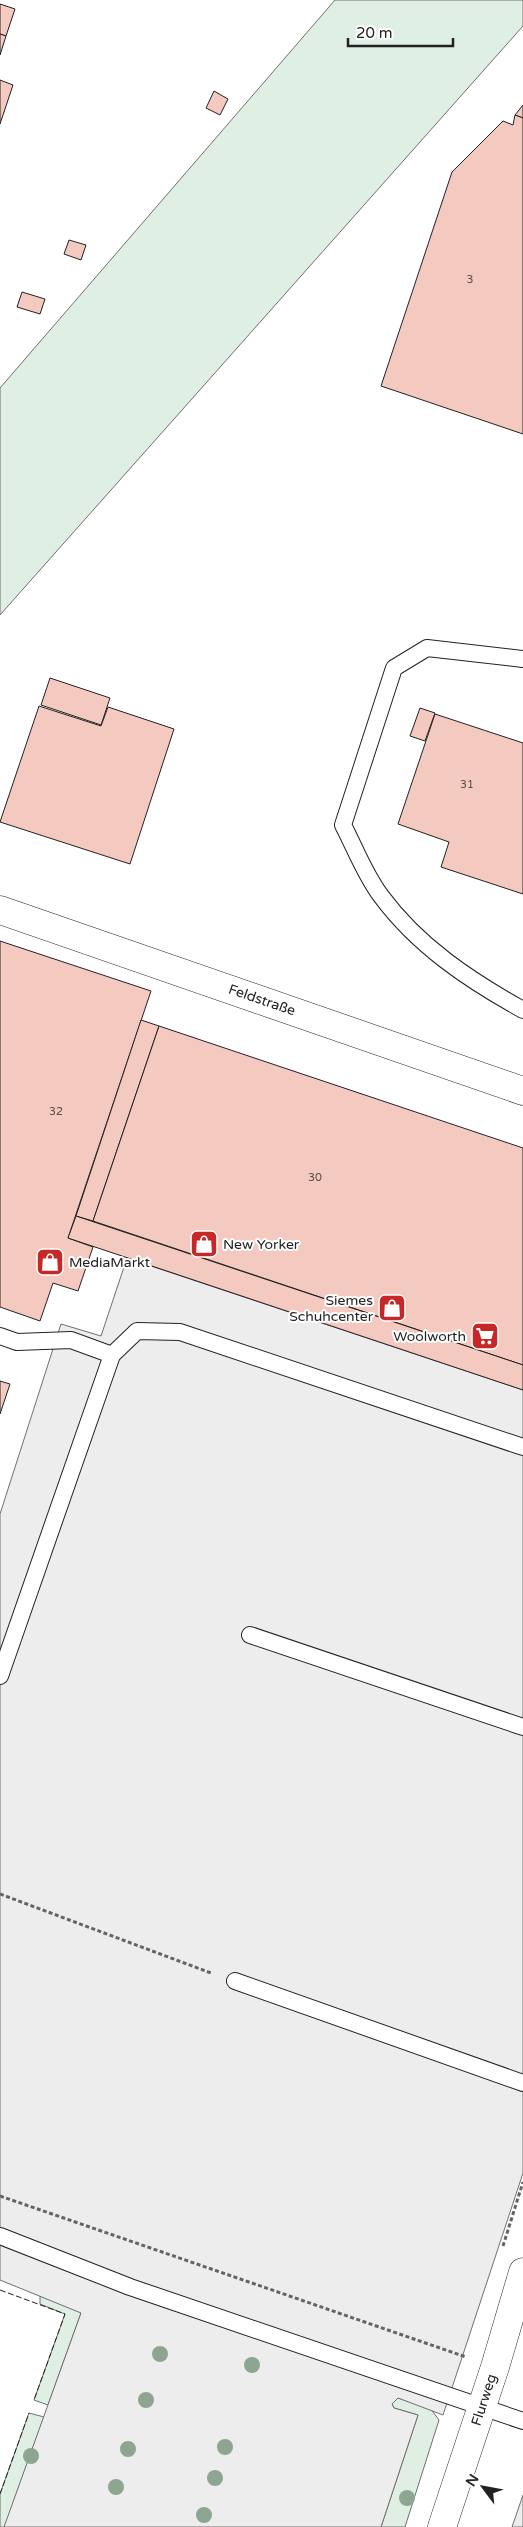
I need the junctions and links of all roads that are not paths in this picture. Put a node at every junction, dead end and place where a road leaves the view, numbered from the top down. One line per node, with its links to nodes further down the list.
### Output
1 (523, 659): 3 (lane)
2 (0, 910): 4 (street, Feldstraße)
3 (523, 1010)
4 (523, 1091)
5 (0, 1336): 6 (lane)
6 (112, 1355): 7 (lane); 9 (lane)
7 (517, 1445)
8 (250, 1635): 10 (lane)
9 (0, 1676)
10 (523, 1727)
11 (235, 1981): 12 (lane)
12 (523, 2083)
13 (0, 2236): 15 (lane)
14 (523, 2272): 15 (street, Flurweg)
15 (482, 2407): 16 (lane); 17 (street, Flurweg)
16 (523, 2421)
17 (442, 2527)

